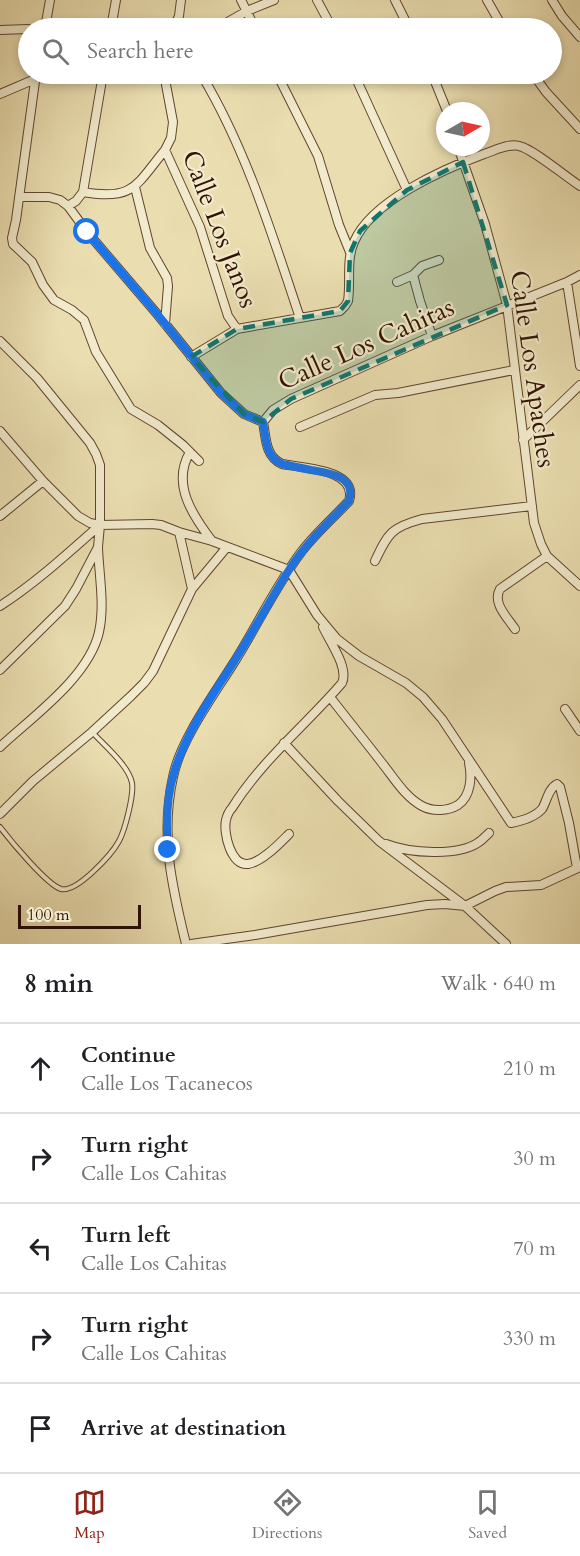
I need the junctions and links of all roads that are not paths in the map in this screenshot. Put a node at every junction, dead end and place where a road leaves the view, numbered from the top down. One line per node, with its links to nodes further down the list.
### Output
1 (50, 0): 11 (street)
2 (116, 0): 12 (street)
3 (181, 0): 13 (street)
4 (241, 0): 10 (street)
5 (274, 0): 10 (street)
6 (317, 0): 16 (street)
7 (395, 0): 17 (street)
8 (487, 0): 18 (street)
9 (552, 0): 21 (street)
10 (247, 11): 14 (street); 15 (street)
11 (47, 18)
12 (113, 18)
13 (178, 18)
14 (235, 18)
15 (250, 18)
16 (327, 18)
17 (404, 18)
18 (497, 18)
19 (18, 29): 20 (street)
20 (0, 30)
21 (580, 37)
22 (20, 84): 31 (street)
23 (35, 84): 41 (street)
24 (101, 84): 40 (street)
25 (166, 84): 34 (street, Calle Los Janos)
26 (206, 84): 50 (street)
27 (282, 84): 43 (street)
28 (359, 84): 39 (street)
29 (436, 84): 32 (street)
30 (540, 84): 33 (street)
31 (0, 94)
32 (443, 102)
33 (580, 129)
34 (165, 150): 38 (street); 52 (street, Calle Los Janos)
35 (461, 156): 36 (street, Calle Los Apaches)
36 (463, 162): 37 (street); 39 (street); 49 (street, Calle Los Apaches)
37 (580, 186)
38 (135, 187): 40 (street); 51 (street)
39 (407, 190): 43 (street)
40 (83, 192): 42 (street)
41 (19, 197): 42 (street); 63 (street)
42 (68, 206): 51 (street)
43 (350, 253): 50 (street)
44 (439, 260): 45 (street)
45 (413, 275): 47 (street); 53 (street)
46 (580, 275): 48 (street, Calle Los Cahitas)
47 (397, 282)
48 (567, 282): 49 (street, Calle Los Cahitas); 56 (street)
49 (507, 305): 53 (street, Calle Los Cahitas); 57 (street, Calle Los Apaches)
50 (300, 318): 52 (street)
51 (165, 324): 55 (street)
52 (237, 329): 55 (street)
53 (432, 336): 59 (street, Calle Los Cahitas)
54 (0, 341): 68 (street)
55 (190, 357): 59 (street)
56 (580, 366)
57 (514, 370): 60 (street); 62 (street, Calle Los Apaches)
58 (580, 385): 62 (street)
59 (263, 422): 75 (street, Calle Los Cahitas)
60 (300, 428)
61 (0, 431): 65 (street)
62 (524, 440): 66 (street, Calle Los Apaches)
63 (190, 452): 64 (street); 70 (street)
64 (199, 461)
65 (43, 481): 67 (street); 68 (street)
66 (532, 506): 73 (street, Calle Los Apaches); 74 (street)
67 (0, 516)
68 (100, 525): 69 (street); 71 (street); 78 (street)
69 (179, 532): 70 (street); 77 (street)
70 (212, 541): 72 (street)
71 (98, 547): 81 (street); 87 (street)
72 (227, 547): 75 (street); 77 (street)
73 (547, 556): 76 (street, Calle Los Apaches); 80 (street)
74 (375, 561)
75 (289, 570): 79 (street); 96 (street, Calle Los Cahitas)
76 (580, 586)
77 (192, 589): 85 (street)
78 (0, 606)
79 (317, 615): 82 (street); 88 (street)
80 (515, 629)
81 (0, 670)
82 (330, 697): 86 (street); 88 (street)
83 (565, 710): 84 (street)
84 (580, 731)
85 (92, 732): 89 (street); 90 (lane)
86 (284, 743): 92 (street); 93 (street)
87 (0, 747)
88 (469, 759): 94 (street)
89 (0, 814)
90 (0, 827)
91 (489, 833): 93 (street)
92 (289, 834)
93 (379, 841): 95 (street)
94 (579, 868): 95 (street)
95 (465, 906): 97 (street); 98 (street)
96 (186, 944)
97 (191, 944)
98 (506, 944)

